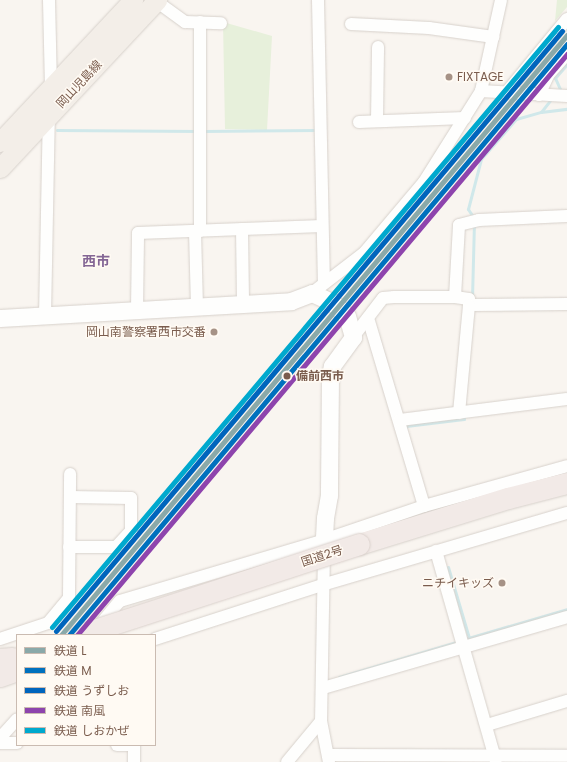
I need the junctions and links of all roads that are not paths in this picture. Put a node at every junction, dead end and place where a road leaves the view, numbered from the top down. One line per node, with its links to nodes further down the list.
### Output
1 (50, 0): 13 (street)
2 (133, 0): 13 (main road, 岡山児島線)
3 (156, 0): 7 (street); 17 (main road, 岡山児島線)
4 (318, 0): 24 (street)
5 (501, 0): 10 (street)
6 (567, 19): 15 (street)
7 (200, 22): 8 (street); 26 (street)
8 (221, 23)
9 (351, 24): 10 (street)
10 (493, 38): 14 (street)
11 (378, 47): 19 (street)
12 (567, 54): 16 (street)
13 (51, 88): 17 (street); 21 (main road, 岡山児島線)
14 (480, 91): 15 (street); 18 (street)
15 (506, 93): 16 (street)
16 (554, 95)
17 (49, 116): 22 (main road, 岡山児島線); 34 (street)
18 (465, 118): 19 (street); 27 (street)
19 (378, 121): 20 (street)
20 (359, 122)
21 (0, 142)
22 (0, 168)
23 (567, 216): 28 (street)
24 (322, 226): 25 (street); 27 (street)
25 (242, 229): 26 (street); 29 (street)
26 (197, 231): 31 (street); 33 (street)
27 (318, 288): 29 (street); 37 (street)
28 (455, 297): 32 (street); 36 (street)
29 (243, 302): 31 (street)
30 (567, 304): 32 (street)
31 (197, 305): 33 (street)
32 (471, 305): 39 (street)
33 (137, 309): 34 (street)
34 (45, 316): 35 (street)
35 (0, 318)
36 (368, 318): 37 (street); 40 (street)
37 (354, 337): 50 (street)
38 (567, 399): 39 (street)
39 (462, 413): 40 (street)
40 (400, 420): 47 (street)
41 (567, 466): 47 (street)
42 (70, 474): 46 (street)
43 (567, 474): 49 (highway)
44 (567, 483): 49 (highway, 国道2号)
45 (567, 496): 52 (highway, 国道2号)
46 (70, 497): 51 (street); 51 (street)
47 (424, 506): 50 (street)
48 (567, 512): 53 (street)
49 (441, 518): 52 (highway, 国道2号)
50 (324, 540): 54 (street); 57 (street)
51 (70, 547): 59 (street)
52 (361, 551): 56 (highway, 国道2号, bridge); 58 (highway, 国道2号)
53 (436, 551): 54 (street); 61 (street)
54 (322, 585): 60 (street); 64 (street)
55 (567, 617): 61 (street)
56 (82, 634)
57 (92, 634)
58 (125, 634)
59 (0, 639)
60 (156, 639)
61 (464, 643): 64 (street); 68 (street)
62 (9, 661): 63 (highway)
63 (0, 676)
64 (323, 688): 67 (street)
65 (567, 701): 68 (street)
66 (16, 720): 69 (street)
67 (321, 721): 74 (street); 77 (street)
68 (487, 725): 75 (street)
69 (0, 738)
70 (0, 743): 71 (street)
71 (16, 743)
72 (134, 746): 76 (street)
73 (567, 756): 75 (street)
74 (329, 758): 75 (street)
75 (495, 758)
76 (134, 762)
77 (287, 762)

